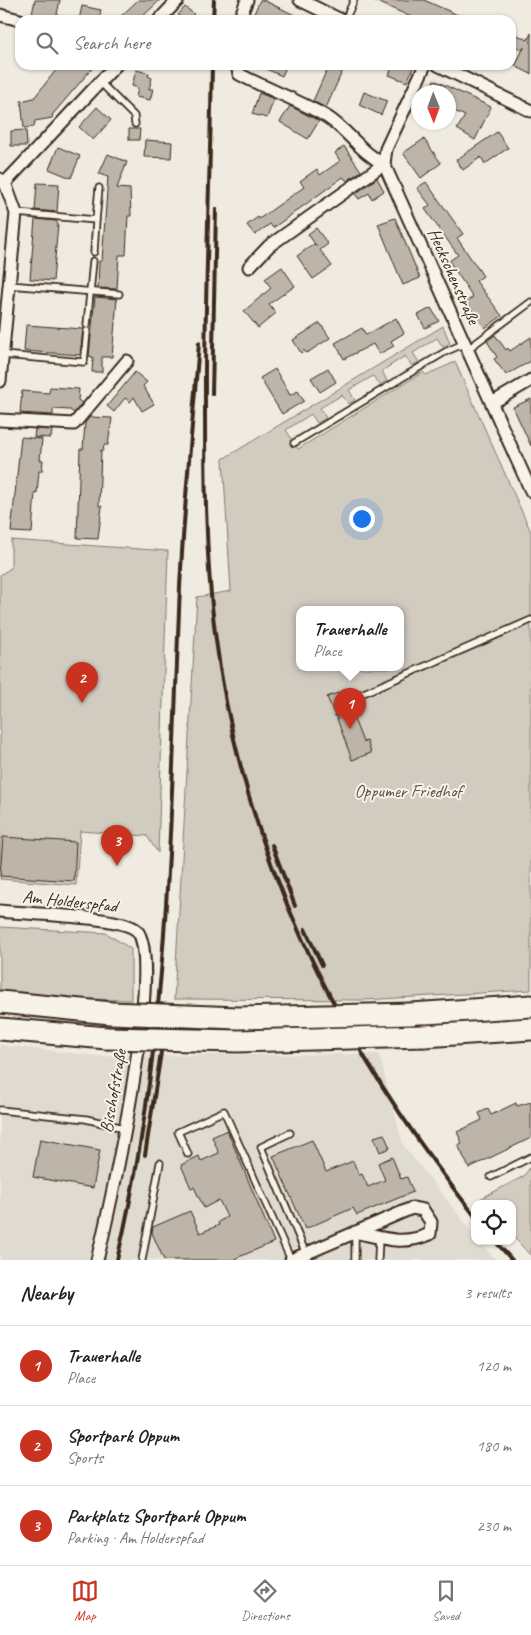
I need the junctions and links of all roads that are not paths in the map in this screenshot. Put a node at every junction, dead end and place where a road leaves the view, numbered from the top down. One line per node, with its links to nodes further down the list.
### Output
1 (178, 0): 6 (street)
2 (247, 0): 7 (street)
3 (300, 0): 8 (street)
4 (354, 0): 9 (lane)
5 (0, 15): 10 (street)
6 (164, 15)
7 (241, 15)
8 (331, 15)
9 (347, 15)
10 (15, 19)
11 (111, 70): 15 (street)
12 (238, 70): 18 (street)
13 (423, 70): 18 (street)
14 (448, 70): 16 (street)
15 (100, 82): 17 (lane); 19 (street)
16 (531, 110)
17 (135, 124)
18 (384, 164): 25 (street); 31 (street, Heckschenstraße)
19 (3, 181): 21 (street)
20 (99, 188): 22 (lane)
21 (16, 212): 22 (lane); 26 (street)
22 (96, 220): 23 (lane)
23 (94, 252)
24 (93, 260): 27 (lane)
25 (249, 267)
26 (8, 285): 27 (lane); 30 (street)
27 (91, 292): 28 (lane); 32 (lane)
28 (119, 294)
29 (531, 302): 31 (lane)
30 (3, 319): 32 (street)
31 (466, 346): 36 (street, Heckschenstraße); 38 (lane)
32 (2, 355): 35 (street)
33 (127, 361): 37 (street)
34 (531, 380): 36 (street)
35 (0, 381)
36 (492, 403): 39 (street, Heckschenstraße)
37 (0, 420)
38 (294, 443)
39 (531, 491)
40 (531, 620): 41 (lane)
41 (359, 695)
42 (0, 912): 43 (street, Am Holderspfad)
43 (136, 929): 49 (street, Bischofstraße)
44 (0, 1002): 45 (highway, bridge)
45 (531, 1006)
46 (531, 1028): 47 (highway, bridge)
47 (0, 1029)
48 (0, 1110): 49 (lane)
49 (124, 1128): 58 (street, Bischofstraße)
50 (290, 1134): 57 (lane)
51 (188, 1154): 60 (lane)
52 (531, 1157): 54 (lane)
53 (160, 1163): 59 (lane)
54 (491, 1177)
55 (355, 1232): 56 (street); 56 (street); 57 (street); 61 (lane)
56 (379, 1237): 62 (lane)
57 (306, 1254): 60 (street)
58 (97, 1260)
59 (142, 1260)
60 (291, 1260)
61 (355, 1260)
62 (378, 1260)

